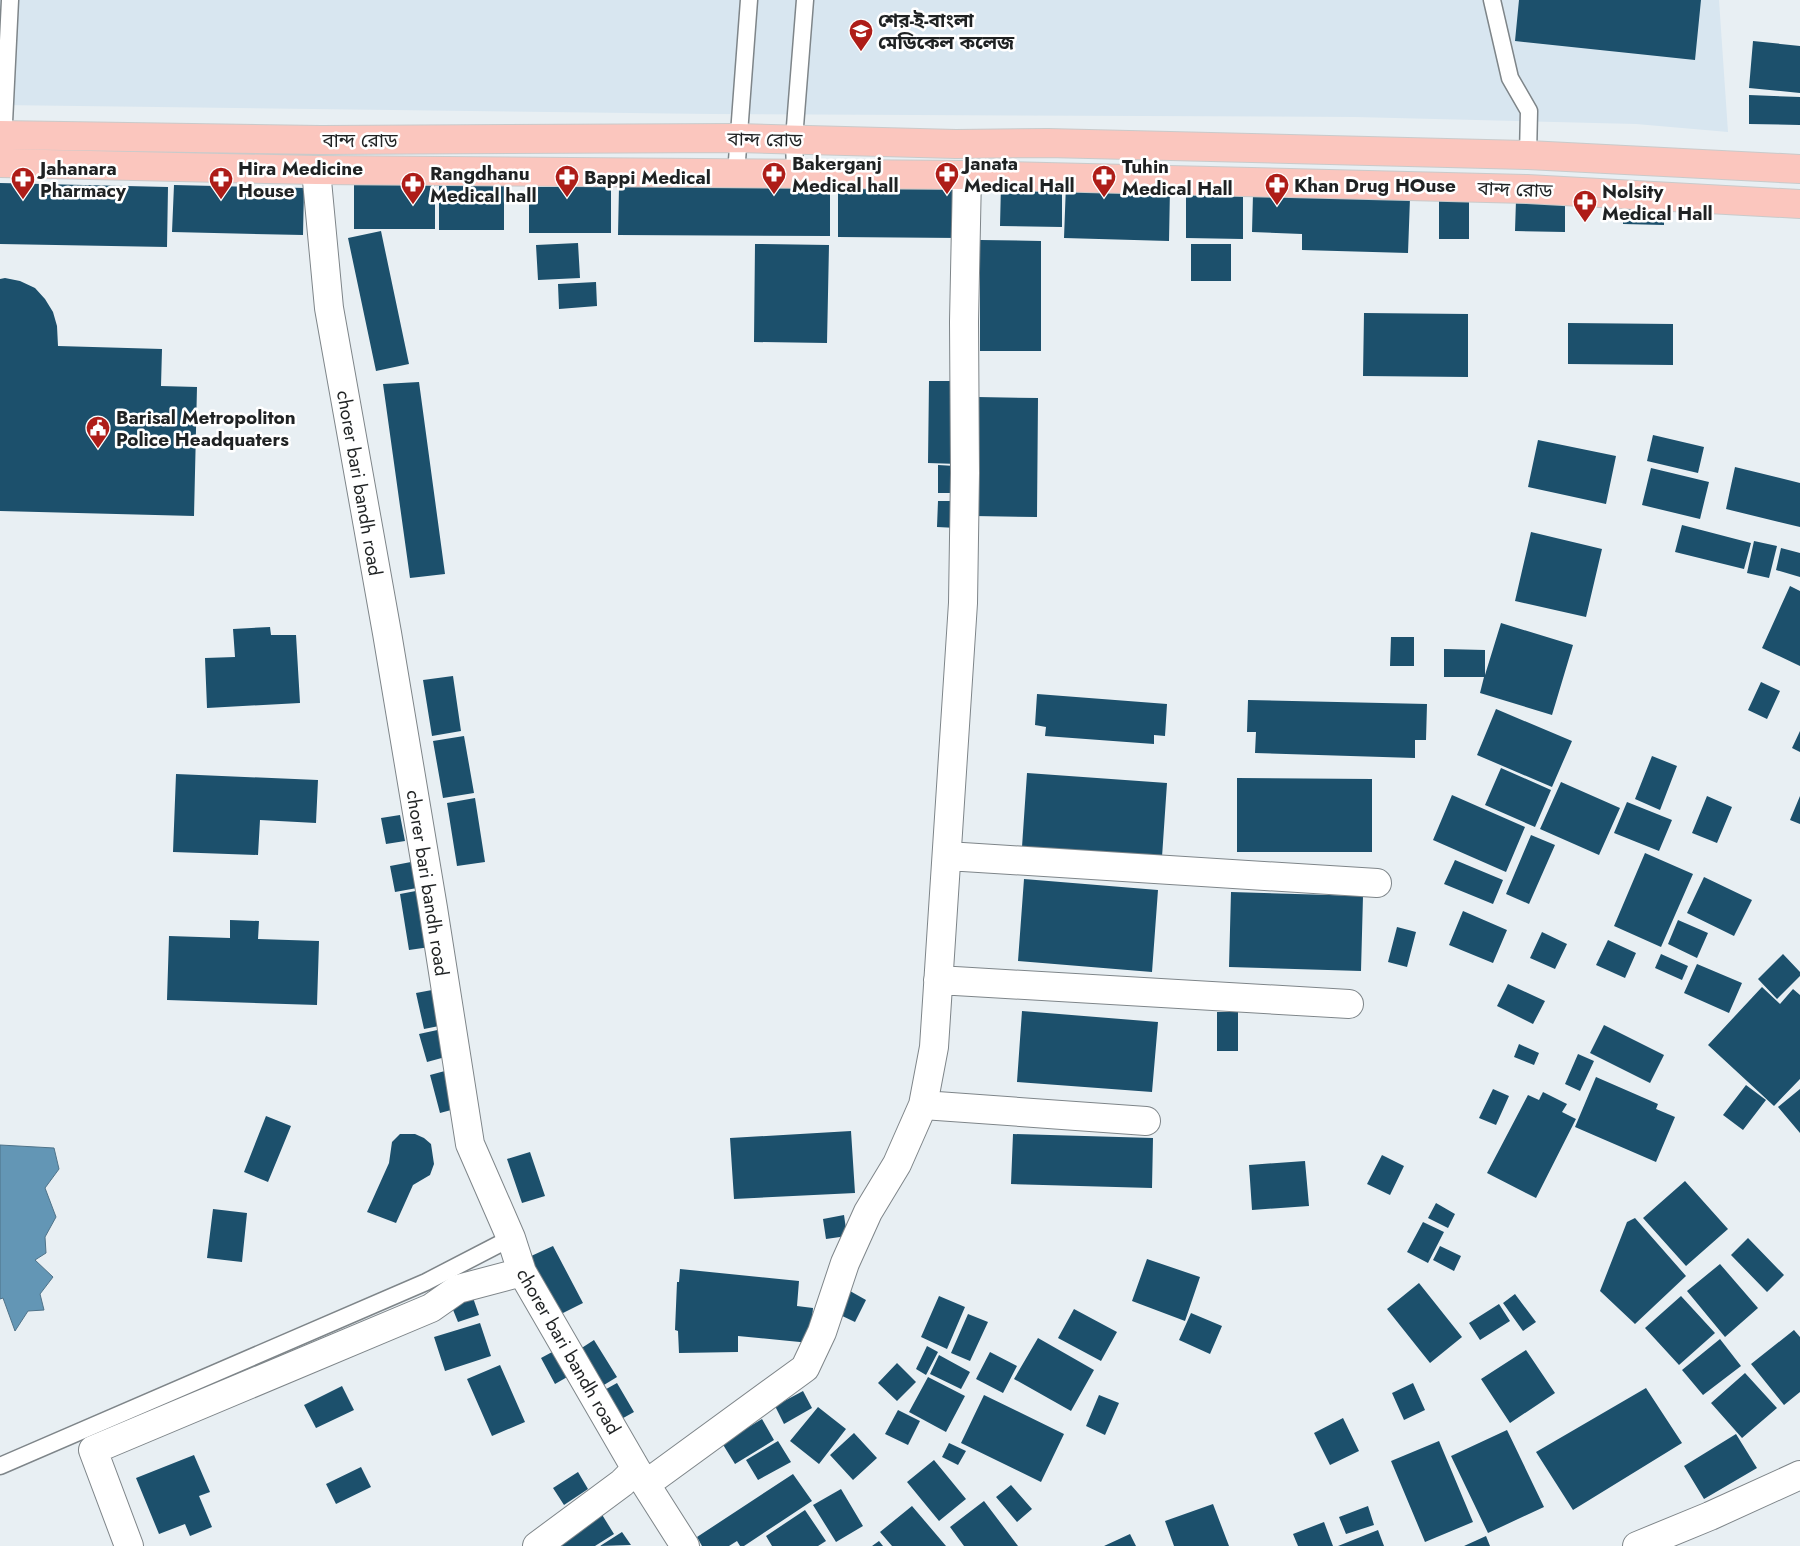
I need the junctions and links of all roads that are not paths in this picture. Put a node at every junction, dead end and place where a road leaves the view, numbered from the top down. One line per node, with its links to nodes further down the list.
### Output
1 (10, 0): 5 (lane)
2 (749, 0): 6 (lane)
3 (805, 0): 7 (lane)
4 (1492, 0): 8 (lane)
5 (1, 135): 6 (highway, বান্দ রোড); 9 (lane)
6 (738, 138): 7 (highway, বান্দ রোড); 12 (lane)
7 (794, 139): 8 (highway, বান্দ রোড); 13 (lane)
8 (1528, 155): 10 (highway, বান্দ রোড); 15 (highway)
9 (2, 163): 11 (highway, বান্দ রোড)
10 (1800, 169)
11 (316, 170): 12 (highway, বান্দ রোড); 23 (street, chorer bari bandh road)
12 (736, 174): 13 (highway, বান্দ রোড)
13 (795, 174): 14 (highway, বান্দ রোড)
14 (967, 175): 15 (highway, বান্দ রোড); 17 (street)
15 (1527, 189): 16 (highway, বান্দ রোড)
16 (1800, 204)
17 (947, 856): 18 (street); 19 (street)
18 (1376, 882)
19 (938, 980): 20 (street); 21 (street)
20 (1348, 1004)
21 (923, 1105): 22 (street); 27 (street)
22 (1146, 1121)
23 (511, 1238): 24 (street, chorer bari bandh road); 25 (lane)
24 (522, 1272): 27 (street, chorer bari bandh road); 28 (street)
25 (0, 1466)
26 (1800, 1474): 31 (street)
27 (641, 1476): 29 (street); 30 (street, chorer bari bandh road)
28 (129, 1546)
29 (537, 1546)
30 (685, 1546)
31 (1637, 1546)

